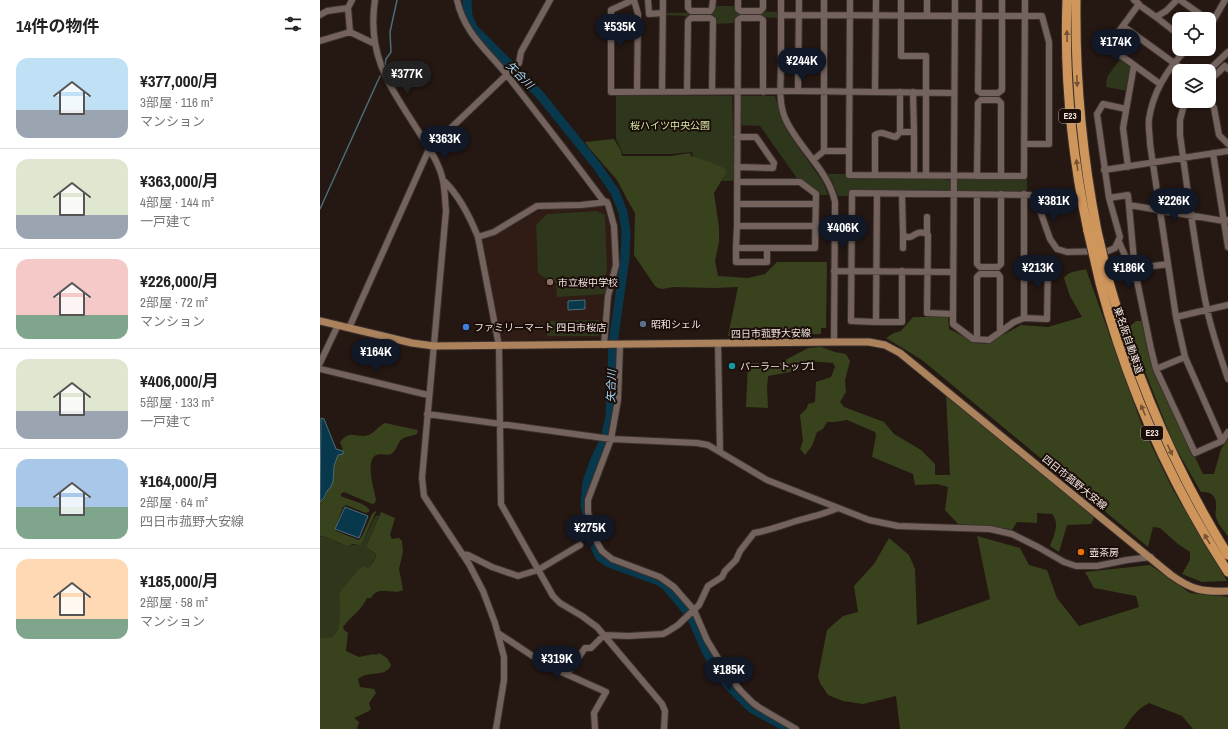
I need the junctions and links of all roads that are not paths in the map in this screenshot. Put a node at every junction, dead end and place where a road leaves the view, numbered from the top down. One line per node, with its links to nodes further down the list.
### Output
1 (352, 0): 29 (street)
2 (376, 0): 52 (street)
3 (457, 0): 59 (street)
4 (550, 0): 59 (street)
5 (634, 0): 62 (street); 62 (street)
6 (648, 0): 34 (street)
7 (663, 0): 31 (street)
8 (688, 0): 9 (street)
9 (712, 0)
10 (738, 0): 11 (street)
11 (763, 0)
12 (781, 0): 37 (street)
13 (799, 0): 35 (street)
14 (824, 0): 38 (street)
15 (850, 0): 39 (street)
16 (876, 0): 40 (street)
17 (901, 0): 41 (street)
18 (927, 0): 42 (street)
19 (955, 0): 43 (street)
20 (978, 0): 44 (street)
21 (1002, 0): 45 (street)
22 (1026, 0): 46 (street)
23 (1067, 0): 126 (highway, 東名阪自動車道 / E23, one-way to 23)
24 (1076, 0): 126 (highway, 東名阪自動車道 / E23, one-way to 126)
25 (1134, 0): 48 (street)
26 (1179, 0): 30 (street); 47 (street)
27 (1225, 0): 32 (street)
28 (1142, 7): 47 (street)
29 (348, 8): 36 (street); 50 (street)
30 (1195, 12)
31 (662, 13): 34 (street); 63 (street)
32 (1216, 13)
33 (642, 14): 34 (street)
34 (649, 14)
35 (799, 14): 37 (street); 38 (street); 68 (street)
36 (320, 15)
37 (781, 15): 67 (street)
38 (824, 15): 39 (street); 70 (street)
39 (850, 15): 40 (street); 71 (street)
40 (876, 15): 41 (street); 72 (street)
41 (901, 15): 42 (street); 75 (street)
42 (927, 15): 43 (street)
43 (955, 15): 44 (street); 76 (street)
44 (978, 16): 45 (street); 77 (street)
45 (1002, 16): 46 (street); 78 (street)
46 (1025, 16): 87 (street); 87 (street)
47 (1156, 18): 49 (street)
48 (1123, 26): 55 (street); 57 (street)
49 (1172, 30)
50 (350, 32): 51 (street); 52 (street)
51 (320, 41)
52 (375, 44): 89 (street)
53 (1228, 52): 56 (street)
54 (1180, 56): 55 (street)
55 (1174, 62): 61 (street)
56 (1215, 64)
57 (1134, 65): 61 (street); 81 (street)
58 (1228, 69): 60 (street)
59 (508, 74): 89 (street); 115 (street)
60 (1216, 74)
61 (1160, 84): 96 (street)
62 (638, 91): 63 (street)
63 (662, 91): 64 (street)
64 (687, 91): 65 (street); 65 (street)
65 (712, 91): 66 (street)
66 (737, 91): 69 (street); 69 (street); 86 (street)
67 (781, 91): 68 (street); 69 (street); 95 (street)
68 (798, 91): 70 (street)
69 (763, 92)
70 (824, 92): 71 (street); 90 (street)
71 (850, 92): 72 (street); 91 (street)
72 (875, 92): 73 (street)
73 (900, 92): 74 (street); 84 (street)
74 (913, 92): 75 (street); 85 (street)
75 (926, 93): 76 (street); 102 (street)
76 (954, 93): 103 (street)
77 (981, 93): 78 (street); 79 (street)
78 (998, 93): 80 (street)
79 (981, 100): 80 (street); 104 (street)
80 (998, 100): 105 (street)
81 (1126, 108): 98 (street); 99 (street)
82 (1183, 108): 94 (street)
83 (1214, 108): 88 (street)
84 (900, 132): 85 (street); 100 (street)
85 (914, 132): 101 (street)
86 (737, 137): 97 (street); 97 (street)
87 (1025, 144): 105 (street)
88 (1228, 144)
89 (429, 149): 106 (street); 157 (street)
90 (824, 151): 91 (street); 95 (street)
91 (849, 151): 100 (street)
92 (1228, 151): 93 (street)
93 (1213, 153): 94 (street); 122 (street)
94 (1183, 158): 96 (street); 120 (street)
95 (812, 160): 125 (street)
96 (1153, 162): 98 (street); 119 (street)
97 (737, 167): 107 (street)
98 (1128, 167): 99 (street)
99 (1104, 170): 114 (street)
100 (875, 175): 101 (street)
101 (914, 175): 102 (street)
102 (926, 175): 103 (street)
103 (954, 176): 104 (street); 110 (street)
104 (978, 176): 105 (street)
105 (1001, 176)
106 (443, 180): 129 (street); 164 (street)
107 (737, 182): 116 (street); 117 (street)
108 (877, 194): 109 (street); 141 (street); 142 (street)
109 (902, 194): 110 (street); 128 (street)
110 (954, 194): 111 (street); 145 (street)
111 (977, 194): 112 (street); 137 (street)
112 (1001, 194): 113 (street); 138 (street)
113 (1024, 194): 130 (street); 135 (street)
114 (1108, 198): 118 (street); 130 (street)
115 (607, 202): 129 (street); 162 (street)
116 (737, 204): 117 (street); 123 (street)
117 (816, 204): 124 (street)
118 (1129, 205): 119 (street); 139 (street)
119 (1160, 210): 120 (street); 136 (street)
120 (1192, 216): 122 (street); 150 (street)
121 (927, 217): 127 (street)
122 (1226, 221): 131 (street)
123 (736, 226): 124 (street); 132 (street)
124 (816, 226): 125 (street); 133 (street)
125 (834, 226): 140 (street)
126 (1093, 231): 148 (highway, 東名阪自動車道 / E23, bridge)
127 (927, 234): 128 (street); 144 (street)
128 (903, 235): 134 (street)
129 (478, 237): 165 (street)
130 (1119, 242): 139 (street)
131 (1228, 247)
132 (736, 248): 133 (street); 133 (street)
133 (767, 248)
134 (903, 248)
135 (1024, 260): 153 (street); 153 (street)
136 (1168, 264): 139 (street); 152 (street)
137 (980, 267): 138 (street); 146 (street)
138 (998, 267): 147 (street)
139 (1135, 269): 169 (street)
140 (834, 271): 141 (street); 160 (street)
141 (852, 271): 142 (street); 155 (street)
142 (876, 271): 143 (street); 155 (street)
143 (902, 271): 144 (street); 155 (street)
144 (928, 271): 145 (street); 151 (street)
145 (953, 272): 151 (street)
146 (980, 274): 147 (street); 159 (street)
147 (998, 274): 158 (street)
148 (1105, 282): 181 (highway, 東名阪自動車道 / E23, one-way to 181); 184 (highway, 東名阪自動車道 / E23, one-way to 148)
149 (1228, 305): 150 (street)
150 (1207, 310): 152 (street); 170 (street)
151 (953, 314): 159 (street)
152 (1176, 317): 166 (street)
153 (1024, 318): 158 (street)
154 (320, 322): 156 (main road, 四日市菰野大安線)
155 (876, 322)
156 (338, 325): 157 (main road, 四日市菰野大安線); 167 (street)
157 (349, 328): 164 (main road, 四日市菰野大安線)
158 (1000, 332): 159 (street)
159 (976, 339)
160 (834, 342): 161 (main road, 四日市菰野大安線); 182 (main road, 四日市菰野大安線)
161 (718, 343): 163 (main road, 四日市菰野大安線); 177 (street)
162 (605, 344): 163 (main road, 四日市菰野大安線); 165 (main road, 四日市菰野大安線)
163 (620, 345): 175 (street)
164 (434, 346): 165 (main road, 四日市菰野大安線); 171 (street)
165 (499, 346): 173 (street)
166 (1185, 358): 169 (street); 176 (street)
167 (320, 363)
168 (320, 369): 171 (street)
169 (1156, 369): 176 (street)
170 (1228, 379)
171 (428, 395): 172 (street)
172 (427, 414): 173 (street); 180 (street)
173 (500, 424): 175 (street); 183 (street)
174 (1228, 432): 176 (street)
175 (611, 439): 177 (street); 187 (street)
176 (1222, 441)
177 (720, 452): 178 (street)
178 (838, 508): 182 (street); 187 (street)
179 (580, 545): 183 (street)
180 (462, 554): 183 (street); 188 (street)
181 (1228, 555)
182 (1151, 557): 185 (main road, 四日市菰野大安線); 186 (main road, 四日市菰野大安線)
183 (538, 570): 189 (street)
184 (1228, 572)
185 (1228, 586)
186 (1228, 591)
187 (693, 610): 189 (street); 194 (street)
188 (498, 632): 190 (street); 191 (street)
189 (604, 635): 190 (street); 193 (street)
190 (567, 674): 192 (street)
191 (496, 729)
192 (595, 729)
193 (664, 729)
194 (796, 729)

